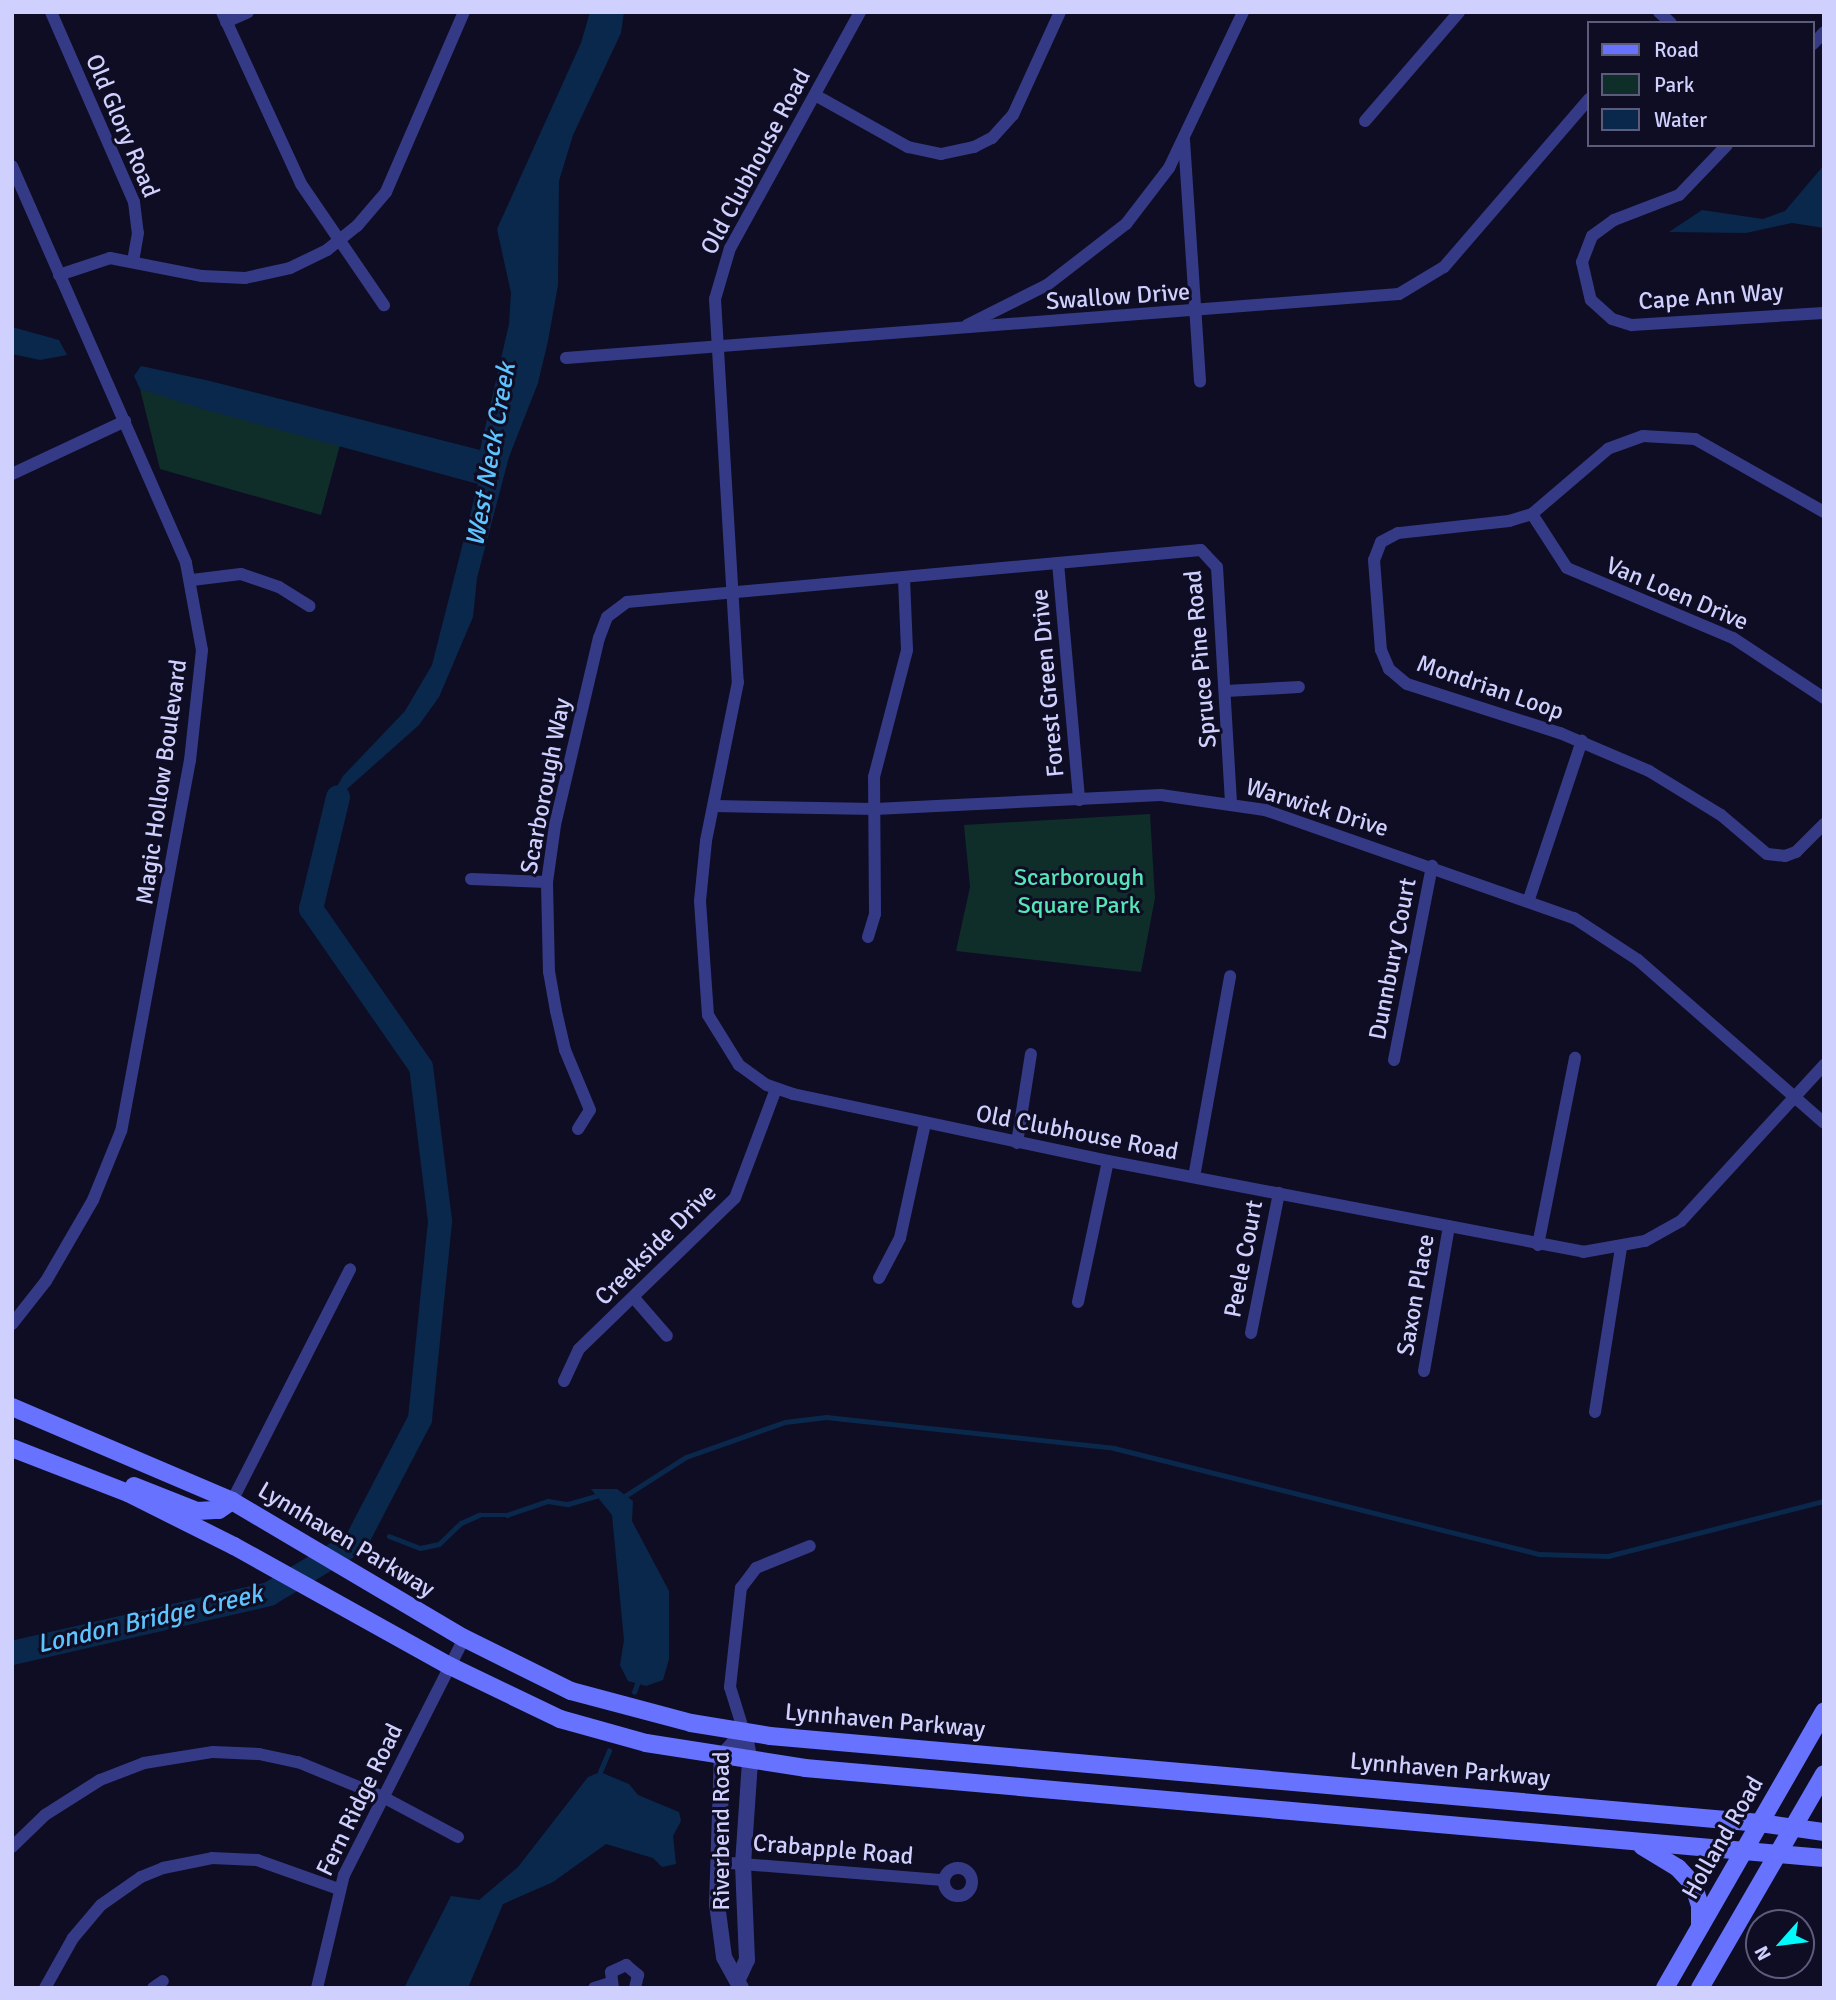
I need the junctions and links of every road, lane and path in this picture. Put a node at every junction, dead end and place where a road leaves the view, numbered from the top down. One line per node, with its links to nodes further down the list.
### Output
1 (51, 12): 16 (street, Old Glory Road)
2 (248, 12): 8 (street)
3 (464, 12): 15 (street)
4 (860, 12): 9 (street, Old Clubhouse Road)
5 (1060, 12): 9 (street)
6 (1243, 12): 12 (street)
7 (1459, 12): 11 (street)
8 (224, 17): 15 (street)
9 (815, 95): 22 (street, Old Clubhouse Road)
10 (1588, 100): 19 (street, Swallow Drive)
11 (1365, 121)
12 (1184, 140): 19 (street); 21 (street)
13 (1725, 147): 20 (street, Cape Ann Way)
14 (12, 166): 17 (street, Magic Hollow Boulevard)
15 (340, 241): 16 (street); 18 (street)
16 (133, 260): 17 (street)
17 (60, 275): 25 (street, Magic Hollow Boulevard)
18 (384, 305)
19 (1196, 312): 21 (street, Swallow Drive); 24 (street)
20 (1824, 313)
21 (960, 328): 22 (street, Swallow Drive)
22 (716, 347): 23 (street, Swallow Drive); 32 (street, Old Clubhouse Road)
23 (566, 358)
24 (1200, 381)
25 (124, 421): 26 (street); 31 (street, Magic Hollow Boulevard)
26 (12, 474)
27 (1824, 512): 28 (street, Mondrian Loop)
28 (1532, 514): 36 (street, Van Loen Drive); 37 (street, Mondrian Loop)
29 (1058, 563): 30 (street); 35 (street, Spruce Pine Road); 38 (street, Forest Green Drive)
30 (904, 577): 32 (street); 41 (street)
31 (192, 580): 33 (street); 69 (street, Magic Hollow Boulevard)
32 (733, 591): 40 (street, Old Clubhouse Road); 45 (street, Scarborough Way)
33 (309, 606)
34 (1299, 687): 35 (street)
35 (1226, 691): 39 (street, Spruce Pine Road)
36 (1824, 698)
37 (1582, 741): 42 (street, Mondrian Loop); 46 (street)
38 (1079, 800): 39 (street, Warwick Drive); 41 (street, Warwick Drive)
39 (1231, 804): 43 (street, Warwick Drive)
40 (714, 806): 41 (street, Warwick Drive); 53 (street, Old Clubhouse Road)
41 (875, 808): 47 (street)
42 (1824, 824)
43 (1432, 866): 46 (street, Warwick Drive); 51 (street, Dunnbury Court)
44 (471, 879): 45 (street)
45 (547, 882): 57 (street, Scarborough Way)
46 (1529, 899): 54 (street, Warwick Drive)
47 (868, 937)
48 (1230, 976): 60 (street)
49 (1031, 1054): 58 (street)
50 (1575, 1058): 63 (street)
51 (1394, 1060)
52 (1824, 1065): 54 (street, Old Clubhouse Road)
53 (776, 1089): 55 (street, Old Clubhouse Road); 67 (street, Creekside Drive)
54 (1795, 1098): 56 (street, Warwick Drive); 64 (street, Old Clubhouse Road)
55 (925, 1123): 58 (street, Old Clubhouse Road); 66 (street)
56 (1824, 1123)
57 (579, 1129)
58 (1017, 1143): 59 (street, Old Clubhouse Road)
59 (1108, 1161): 60 (street, Old Clubhouse Road); 68 (street)
60 (1194, 1177): 61 (street, Old Clubhouse Road)
61 (1279, 1193): 62 (street, Old Clubhouse Road); 70 (street, Peele Court)
62 (1448, 1226): 63 (street, Old Clubhouse Road); 72 (street, Saxon Place)
63 (1538, 1245): 64 (street, Old Clubhouse Road)
64 (1621, 1248): 75 (street)
65 (350, 1269): 78 (street)
66 (879, 1278)
67 (634, 1298): 71 (street); 73 (street, Creekside Drive)
68 (1078, 1302)
69 (12, 1324)
70 (1251, 1333)
71 (667, 1336)
72 (1424, 1371)
73 (564, 1381)
74 (12, 1407): 78 (main road, Lynnhaven Parkway)
75 (1595, 1412)
76 (12, 1448): 77 (main road)
77 (100, 1481): 78 (main road); 81 (main road)
78 (232, 1501): 80 (main road, Lynnhaven Parkway)
79 (810, 1546): 83 (street)
80 (464, 1639): 81 (street, Fern Ridge Road); 83 (main road, Lynnhaven Parkway)
81 (450, 1666): 84 (main road); 87 (street, Fern Ridge Road)
82 (1824, 1712): 88 (main road, Holland Road)
83 (744, 1732): 84 (street, Riverbend Road); 85 (street, Riverbend Road); 88 (main road, Lynnhaven Parkway)
84 (722, 1757): 85 (main road); 97 (street, Riverbend Road)
85 (750, 1762): 92 (main road); 98 (street, Riverbend Road)
86 (1824, 1774): 89 (main road)
87 (383, 1797): 91 (street); 93 (street); 100 (street, Fern Ridge Road)
88 (1760, 1823): 89 (main road, Lynnhaven Parkway); 94 (main road, Holland Road)
89 (1793, 1828): 90 (main road, Lynnhaven Parkway); 95 (main road)
90 (1824, 1832)
91 (458, 1837)
92 (1636, 1842): 94 (main road); 101 (main road)
93 (12, 1847)
94 (1743, 1853): 95 (main road); 101 (main road, Holland Road)
95 (1777, 1856): 96 (main road); 109 (main road)
96 (1824, 1858)
97 (718, 1862): 98 (street, Crabapple Road); 102 (street, Riverbend Road)
98 (743, 1864): 99 (street, Crabapple Road); 102 (street, Riverbend Road)
99 (943, 1880)
100 (339, 1889): 104 (street); 105 (street, Fern Ridge Road)
101 (1700, 1927): 108 (main road, Holland Road)
102 (740, 1984)
103 (612, 1985): 106 (street); 107 (street)
104 (46, 1988)
105 (317, 1988)
106 (594, 1988)
107 (635, 1988)
108 (1665, 1988)
109 (1700, 1988)

